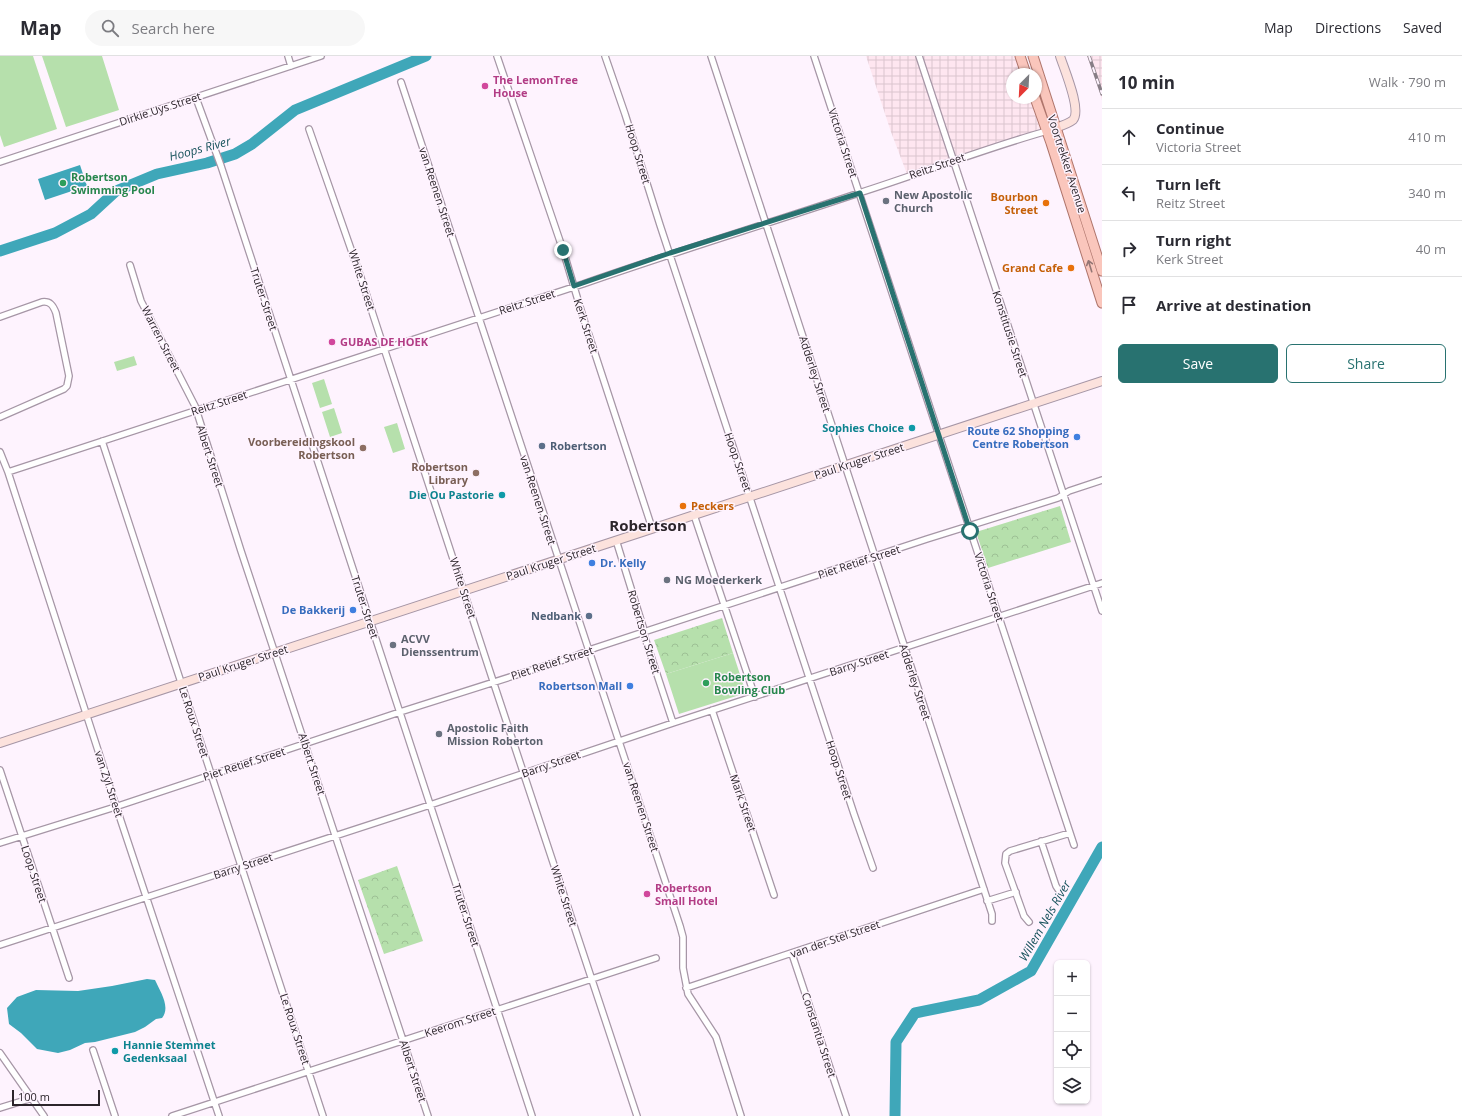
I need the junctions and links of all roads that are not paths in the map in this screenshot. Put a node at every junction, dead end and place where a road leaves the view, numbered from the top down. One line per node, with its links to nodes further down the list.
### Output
1 (288, 56): 11 (street)
2 (321, 56): 11 (street, Dirkie Uys Street)
3 (497, 56): 28 (street, Kerk Street)
4 (605, 56): 25 (street, Hoop Street)
5 (711, 56): 24 (street, Adderley Street)
6 (814, 56): 23 (street, Victoria Street)
7 (919, 56): 21 (street, Konstitusie Street)
8 (1020, 56): 12 (main road)
9 (1033, 56): 13 (main road, Voortrekker Avenue)
10 (1060, 56): 18 (street, Reitz Street)
11 (291, 66): 16 (street, Dirkie Uys Street)
12 (1024, 68)
13 (1036, 68)
14 (401, 82): 31 (street, van Reenen Street)
15 (1042, 88): 18 (main road, Voortrekker Avenue)
16 (196, 98): 22 (street, Dirkie Uys Street); 33 (street, Truter Street)
17 (1037, 104): 20 (main road, Voortrekker Avenue)
18 (1056, 127): 20 (street, Reitz Street); 27 (main road, Voortrekker Avenue)
19 (309, 129): 32 (street, White Street)
20 (1046, 131): 21 (street, Reitz Street); 29 (main road, Voortrekker Avenue, one-way to 20)
21 (954, 161): 23 (street, Reitz Street); 35 (street, Konstitusie Street)
22 (0, 162)
23 (860, 193): 24 (street, Reitz Street); 38 (street, Victoria Street)
24 (765, 223): 25 (street, Reitz Street); 41 (street, Adderley Street)
25 (670, 253): 28 (street, Reitz Street); 45 (street, Hoop Street)
26 (130, 265): 36 (street, Warren Street)
27 (1102, 271)
28 (574, 286): 31 (street, Reitz Street); 48 (street, Kerk Street)
29 (1102, 303)
30 (0, 317): 37 (street)
31 (478, 318): 32 (street, Reitz Street); 51 (street, van Reenen Street)
32 (384, 348): 33 (street, Reitz Street); 55 (street, White Street)
33 (290, 380): 36 (street, Reitz Street); 59 (street, Truter Street)
34 (1102, 381): 35 (street, Paul Kruger Street)
35 (1033, 403): 38 (street, Paul Kruger Street); 44 (street, Konstitusie Street)
36 (196, 411): 39 (street, Reitz Street); 63 (street, Albert Street)
37 (0, 417)
38 (939, 435): 41 (street, Paul Kruger Street); 47 (street, Victoria Street)
39 (102, 441): 42 (street, Reitz Street); 66 (street, Le Roux Street)
40 (0, 452): 42 (street, van Zyl Street)
41 (844, 466): 45 (street, Paul Kruger Street); 50 (street, Adderley Street)
42 (8, 472): 70 (street, van Zyl Street)
43 (1102, 480): 44 (street, Piet Retief Street)
44 (1063, 495): 47 (street, Piet Retief Street); 53 (street, Konstitusie Street)
45 (750, 497): 46 (street, Paul Kruger Street); 54 (street, Hoop Street)
46 (694, 515): 48 (street, Paul Kruger Street); 56 (street)
47 (969, 526): 50 (street, Piet Retief Street); 58 (street, Victoria Street)
48 (652, 528): 49 (street, Paul Kruger Street)
49 (616, 540): 51 (street, Paul Kruger Street); 60 (street, Robertson Street)
50 (875, 557): 54 (street, Piet Retief Street); 61 (street, Adderley Street)
51 (558, 560): 55 (street, Paul Kruger Street); 62 (street, van Reenen Street)
52 (1102, 583): 53 (street, Barry Street)
53 (1094, 586): 57 (street, Konstitusie Street); 58 (street, Barry Street)
54 (780, 588): 56 (street, Piet Retief Street); 64 (street, Hoop Street)
55 (464, 590): 59 (street, Paul Kruger Street); 65 (street, White Street)
56 (725, 606): 60 (street, Piet Retief Street); 67 (street)
57 (1102, 611)
58 (999, 617): 61 (street, Barry Street); 80 (street, Victoria Street)
59 (370, 622): 63 (street, Paul Kruger Street); 69 (street, Truter Street)
60 (644, 632): 62 (street, Piet Retief Street); 71 (street, Robertson Street)
61 (904, 648): 64 (street, Barry Street); 88 (street, Adderley Street)
62 (588, 651): 65 (street, Piet Retief Street); 72 (street, van Reenen Street)
63 (275, 653): 66 (street, Paul Kruger Street); 74 (street, Albert Street)
64 (810, 679): 67 (street, Barry Street); 87 (street, Hoop Street)
65 (494, 682): 69 (street, Piet Retief Street); 76 (street, White Street)
66 (181, 684): 70 (street, Paul Kruger Street); 77 (street, Le Roux Street)
67 (755, 697): 68 (street, Barry Street)
68 (712, 710): 71 (street, Barry Street); 91 (street, Mark Street)
69 (400, 712): 74 (street, Piet Retief Street); 78 (street, Truter Street)
70 (86, 715): 73 (street, Paul Kruger Street); 79 (street, van Zyl Street)
71 (673, 723): 72 (street, Barry Street)
72 (619, 741): 76 (street, Barry Street); 102 (street, van Reenen Street)
73 (0, 743)
74 (305, 744): 77 (street, Piet Retief Street); 82 (street, Albert Street)
75 (0, 770): 81 (street, Loop Street)
76 (524, 773): 78 (street, Barry Street); 101 (street, White Street)
77 (211, 775): 79 (street, Piet Retief Street); 86 (street, Le Roux Street)
78 (430, 805): 82 (street, Barry Street); 103 (street, Truter Street)
79 (116, 806): 81 (street, Piet Retief Street); 92 (street, van Zyl Street)
80 (1070, 832): 83 (street); 85 (street, Victoria Street)
81 (22, 836): 84 (street, Piet Retief Street); 96 (street, Loop Street)
82 (336, 836): 86 (street, Barry Street); 104 (street, Albert Street)
83 (1041, 841): 89 (street); 90 (street)
84 (0, 843)
85 (1074, 845)
86 (241, 867): 92 (street, Barry Street); 107 (street, Le Roux Street)
87 (872, 868)
88 (984, 889): 93 (street, Adderley Street); 98 (street, van der Stel Street)
89 (1016, 892): 93 (street); 95 (street)
90 (1060, 892)
91 (774, 895)
92 (147, 897): 96 (street, Barry Street); 109 (street, van Zyl Street)
93 (988, 901): 94 (street, Adderley Street)
94 (992, 920)
95 (1029, 922)
96 (52, 928): 97 (street, Barry Street); 100 (street, Loop Street)
97 (0, 945)
98 (792, 954): 102 (street, van der Stel Street); 120 (street, Constantia Street)
99 (656, 958): 101 (street, Keerom Street)
100 (69, 978)
101 (592, 978): 103 (street, Keerom Street); 118 (street, White Street)
102 (686, 988): 119 (street, van Reenen Street)
103 (497, 1009): 104 (street, Keerom Street); 117 (street, Truter Street)
104 (402, 1040): 107 (street, Keerom Street); 116 (street, Albert Street)
105 (93, 1050): 112 (street)
106 (0, 1053): 108 (street)
107 (308, 1071): 109 (street, Keerom Street); 115 (street, Le Roux Street)
108 (32, 1098): 110 (street); 111 (street)
109 (214, 1102): 113 (street, Keerom Street); 114 (street, van Zyl Street)
110 (0, 1108)
111 (44, 1116)
112 (115, 1116)
113 (172, 1116)
114 (219, 1116)
115 (323, 1116)
116 (428, 1116)
117 (532, 1116)
118 (637, 1116)
119 (741, 1116)
120 (846, 1116)

